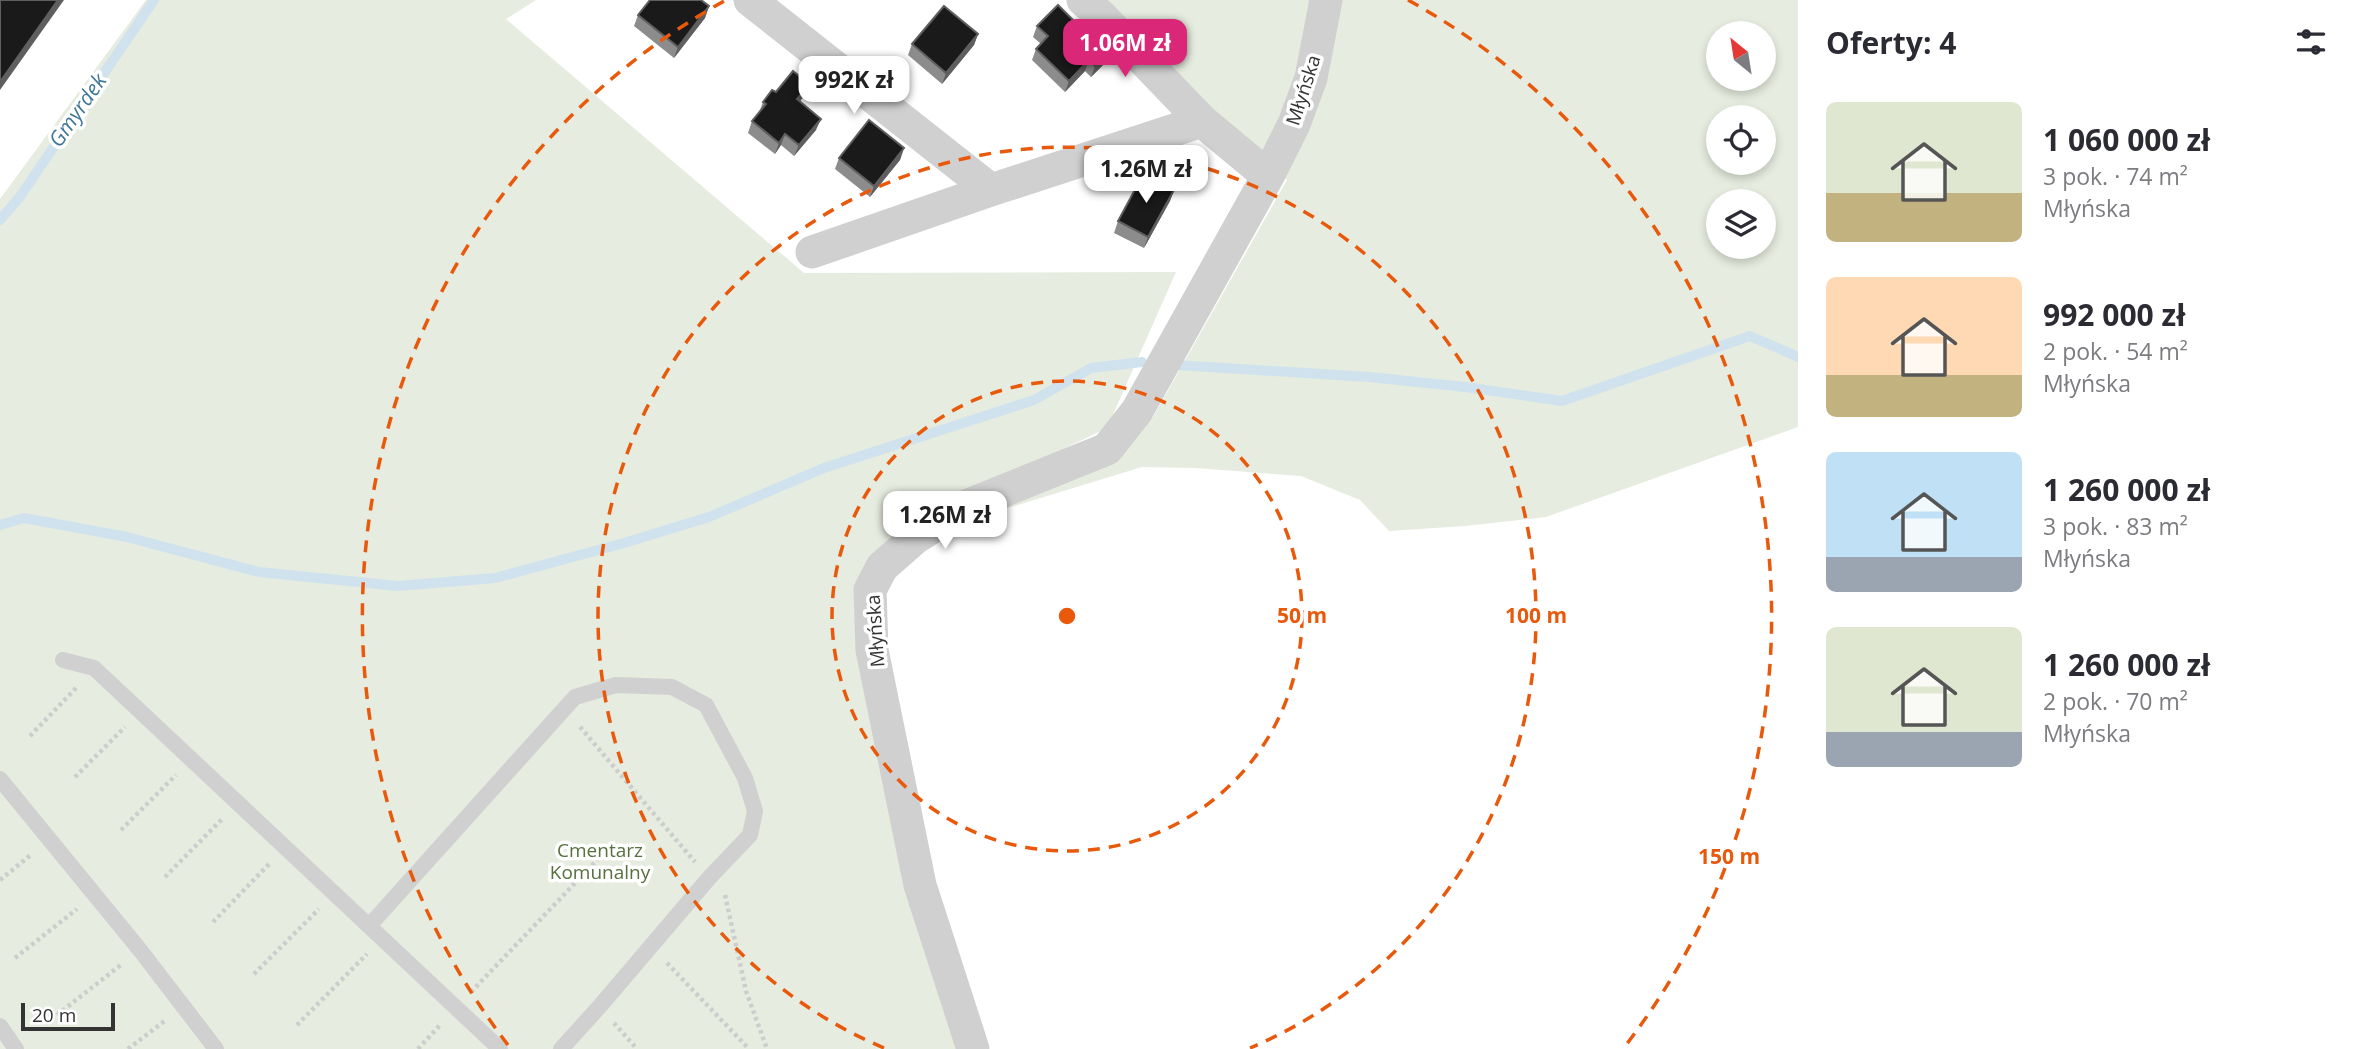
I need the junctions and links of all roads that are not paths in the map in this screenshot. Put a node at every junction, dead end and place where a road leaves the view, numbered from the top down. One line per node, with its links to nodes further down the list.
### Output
1 (750, 0): 6 (street)
2 (1083, 0): 4 (street)
3 (1326, 0): 5 (street, Młyńska)
4 (1202, 121): 5 (street); 6 (street)
5 (1268, 176): 16 (street, Młyńska)
6 (991, 190): 7 (street)
7 (812, 252)
8 (63, 660): 10 (lane)
9 (0, 779): 13 (lane)
10 (369, 926): 14 (lane); 15 (lane)
11 (0, 1026): 12 (lane)
12 (16, 1049)
13 (216, 1049)
14 (500, 1049)
15 (561, 1049)
16 (973, 1049)

